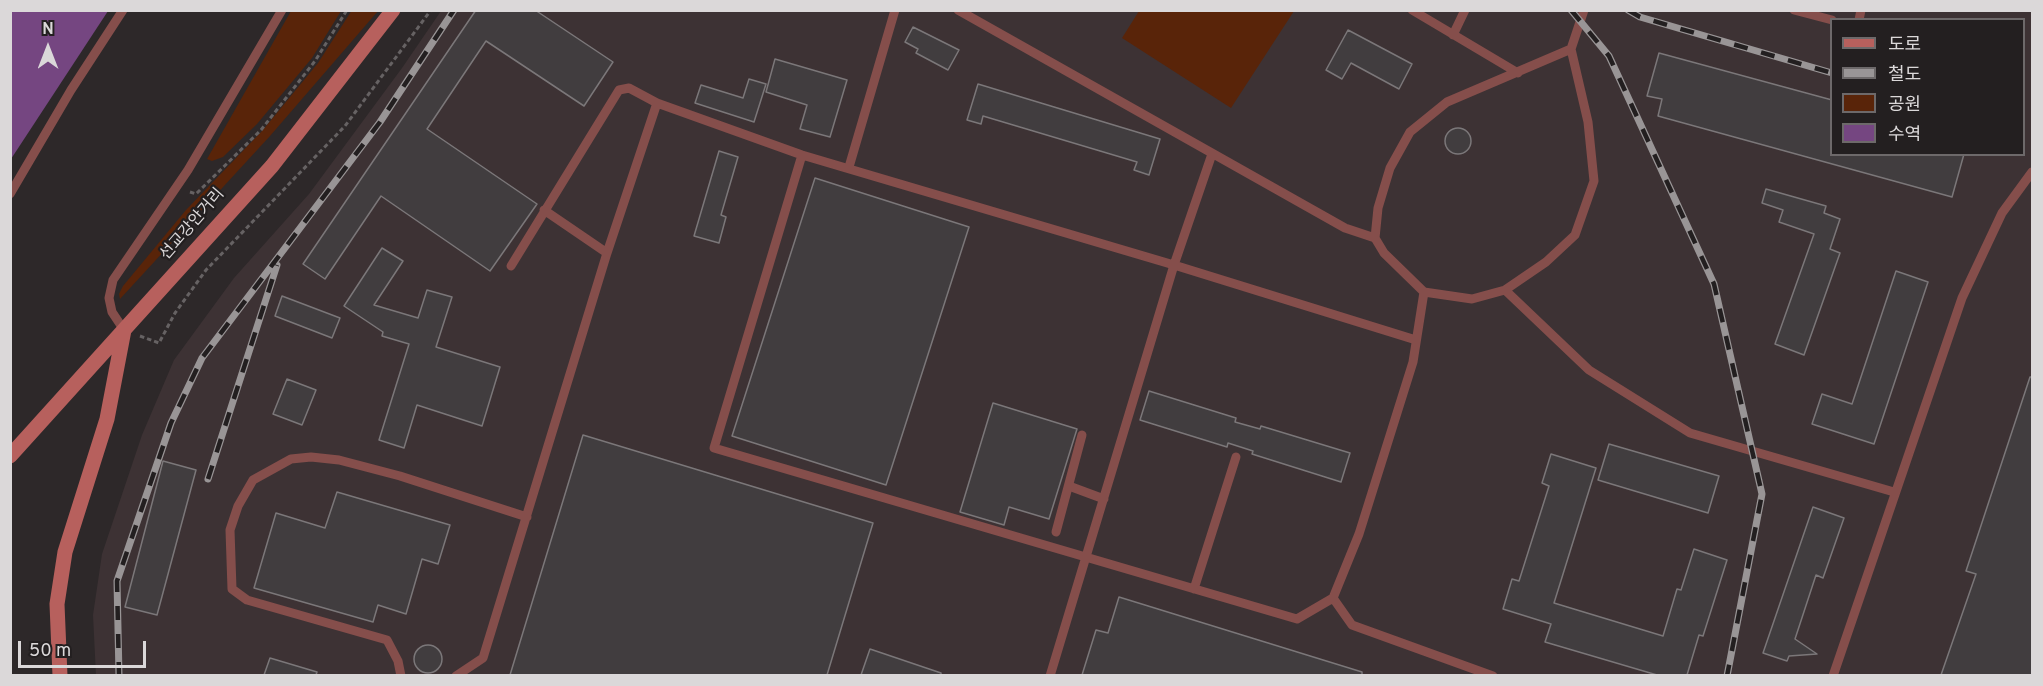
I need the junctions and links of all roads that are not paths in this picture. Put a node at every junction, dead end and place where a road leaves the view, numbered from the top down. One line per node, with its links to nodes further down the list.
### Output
1 (123, 10): 19 (lane)
2 (282, 10): 27 (lane)
3 (393, 10): 27 (main road, 선교강안거리)
4 (896, 10): 17 (lane)
5 (958, 10): 15 (lane)
6 (1412, 10): 11 (lane)
7 (1465, 10): 11 (lane)
8 (1584, 10): 12 (lane)
9 (1794, 10): 10 (lane)
10 (1830, 20)
11 (1453, 35): 13 (lane)
12 (1571, 49): 13 (lane); 25 (lane)
13 (1518, 73): 21 (lane)
14 (657, 103): 16 (lane); 20 (lane); 22 (lane)
15 (1212, 154): 21 (lane); 23 (lane)
16 (802, 155): 17 (lane); 37 (lane)
17 (849, 168): 23 (lane)
18 (2032, 172): 33 (lane)
19 (10, 194)
20 (544, 210): 22 (lane); 24 (lane)
21 (1375, 238): 26 (lane)
22 (607, 253): 35 (lane)
23 (1174, 265): 28 (lane); 34 (lane)
24 (511, 266)
25 (1505, 290): 26 (lane); 33 (lane)
26 (1424, 291): 28 (lane)
27 (124, 330): 30 (main road, 선교강안거리); 40 (main road)
28 (1416, 340): 39 (lane)
29 (1082, 435): 32 (lane)
30 (10, 456)
31 (1236, 457): 38 (lane)
32 (1069, 486): 34 (lane); 36 (lane)
33 (1894, 492): 45 (lane)
34 (1104, 499): 37 (lane)
35 (527, 517): 41 (lane); 42 (lane)
36 (1056, 532)
37 (1086, 559): 38 (lane); 43 (lane)
38 (1194, 589): 39 (lane)
39 (1333, 598): 44 (lane)
40 (60, 675)
41 (401, 675)
42 (456, 675)
43 (1050, 675)
44 (1493, 675)
45 (1833, 675)

